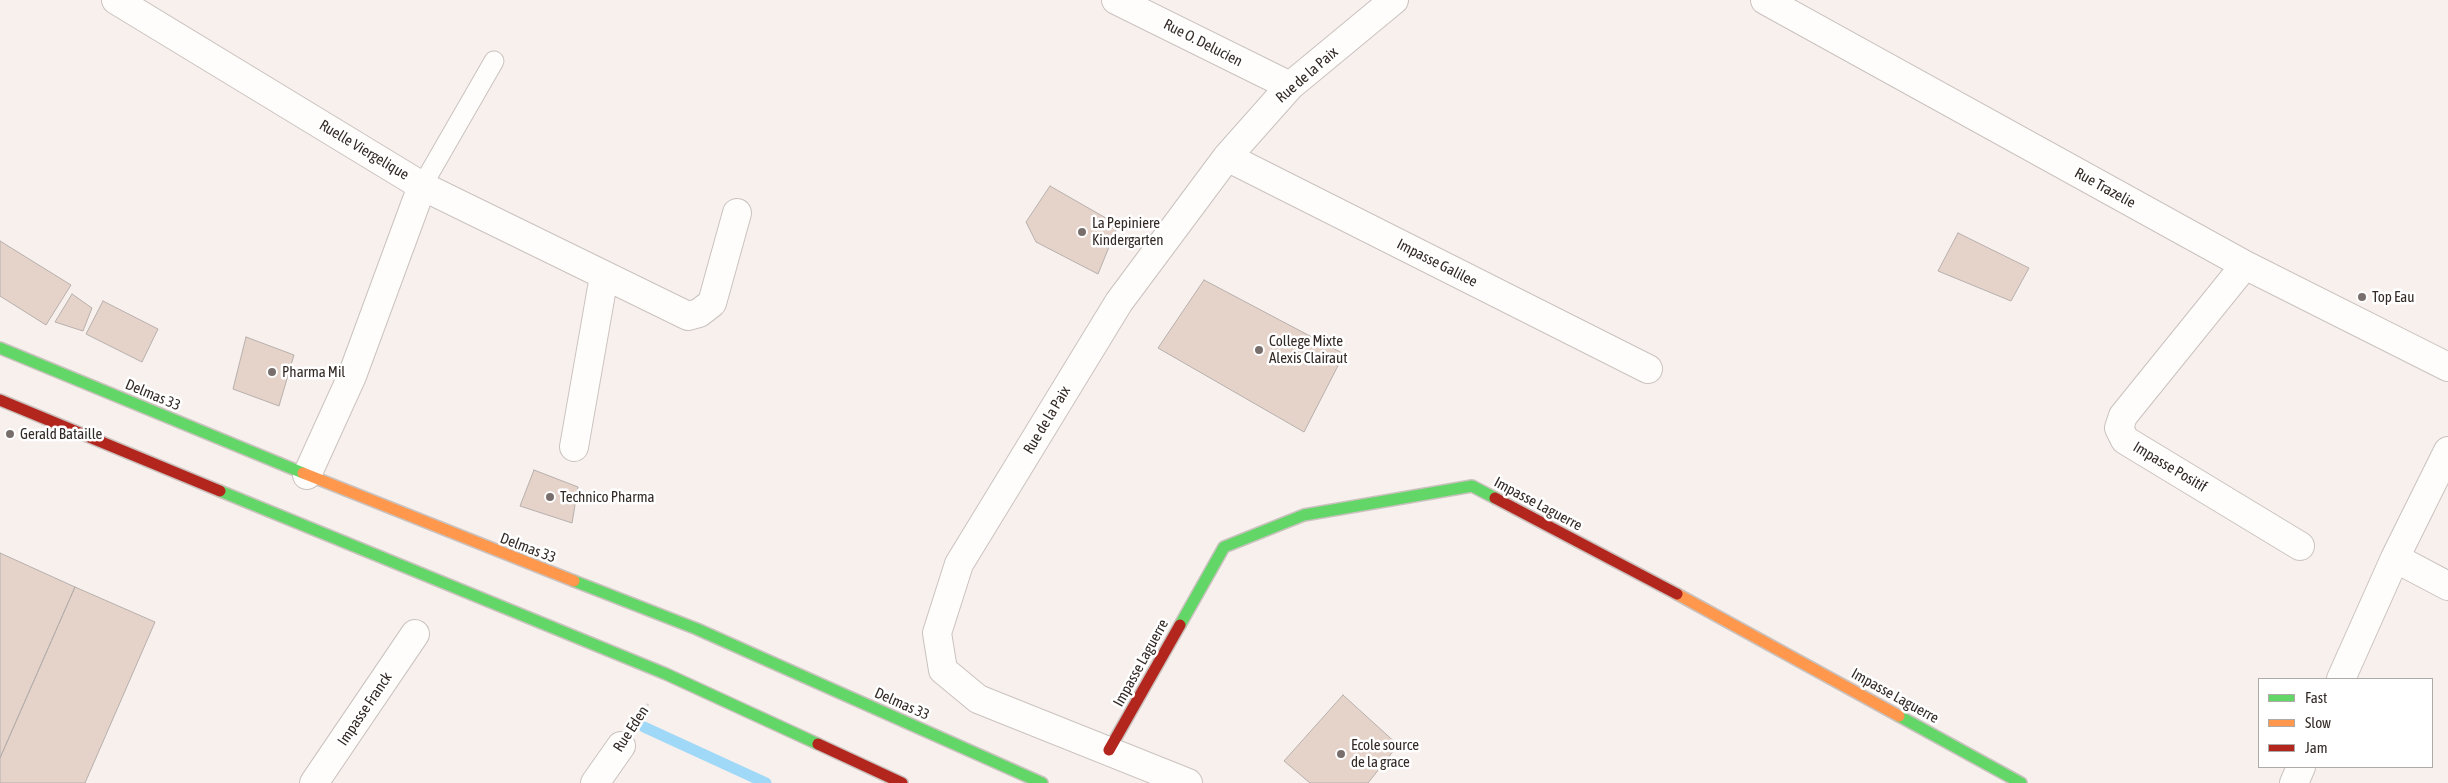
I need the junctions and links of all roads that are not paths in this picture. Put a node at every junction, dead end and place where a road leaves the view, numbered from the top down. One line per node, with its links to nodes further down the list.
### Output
1 (116, 0): 8 (street, Ruelle Viergelique)
2 (1116, 0): 6 (street, Rue O. Delucien)
3 (1394, 0): 6 (street, Rue de la Paix)
4 (1765, 0): 10 (street, Rue Trazelie)
5 (494, 61): 8 (lane)
6 (1290, 86): 7 (street, Rue de la Paix)
7 (1227, 157): 14 (street, Impasse Galilee); 25 (street, Rue de la Paix)
8 (422, 186): 11 (street); 18 (street, Ruelle Viergelique)
9 (737, 213): 11 (street)
10 (2244, 265): 13 (street, Rue Trazelie); 19 (street, Impasse Positif)
11 (604, 276): 16 (street)
12 (0, 348): 18 (main road, Delmas 33)
13 (2448, 368)
14 (1648, 369)
15 (0, 400): 29 (main road)
16 (574, 447)
17 (2448, 451): 20 (street)
18 (307, 475): 30 (main road, Delmas 33)
19 (2300, 546)
20 (2395, 558): 21 (street); 23 (street)
21 (2448, 586)
22 (415, 634): 27 (street, Impasse Franck)
23 (2340, 678)
24 (621, 746): 28 (street, Rue Eden)
25 (1109, 750): 31 (street, Rue de la Paix); 32 (main road, Impasse Laguerre)
26 (2302, 768): 33 (street)
27 (314, 783)
28 (595, 783)
29 (902, 783)
30 (1042, 783)
31 (1188, 783)
32 (2021, 783)
33 (2294, 783)

